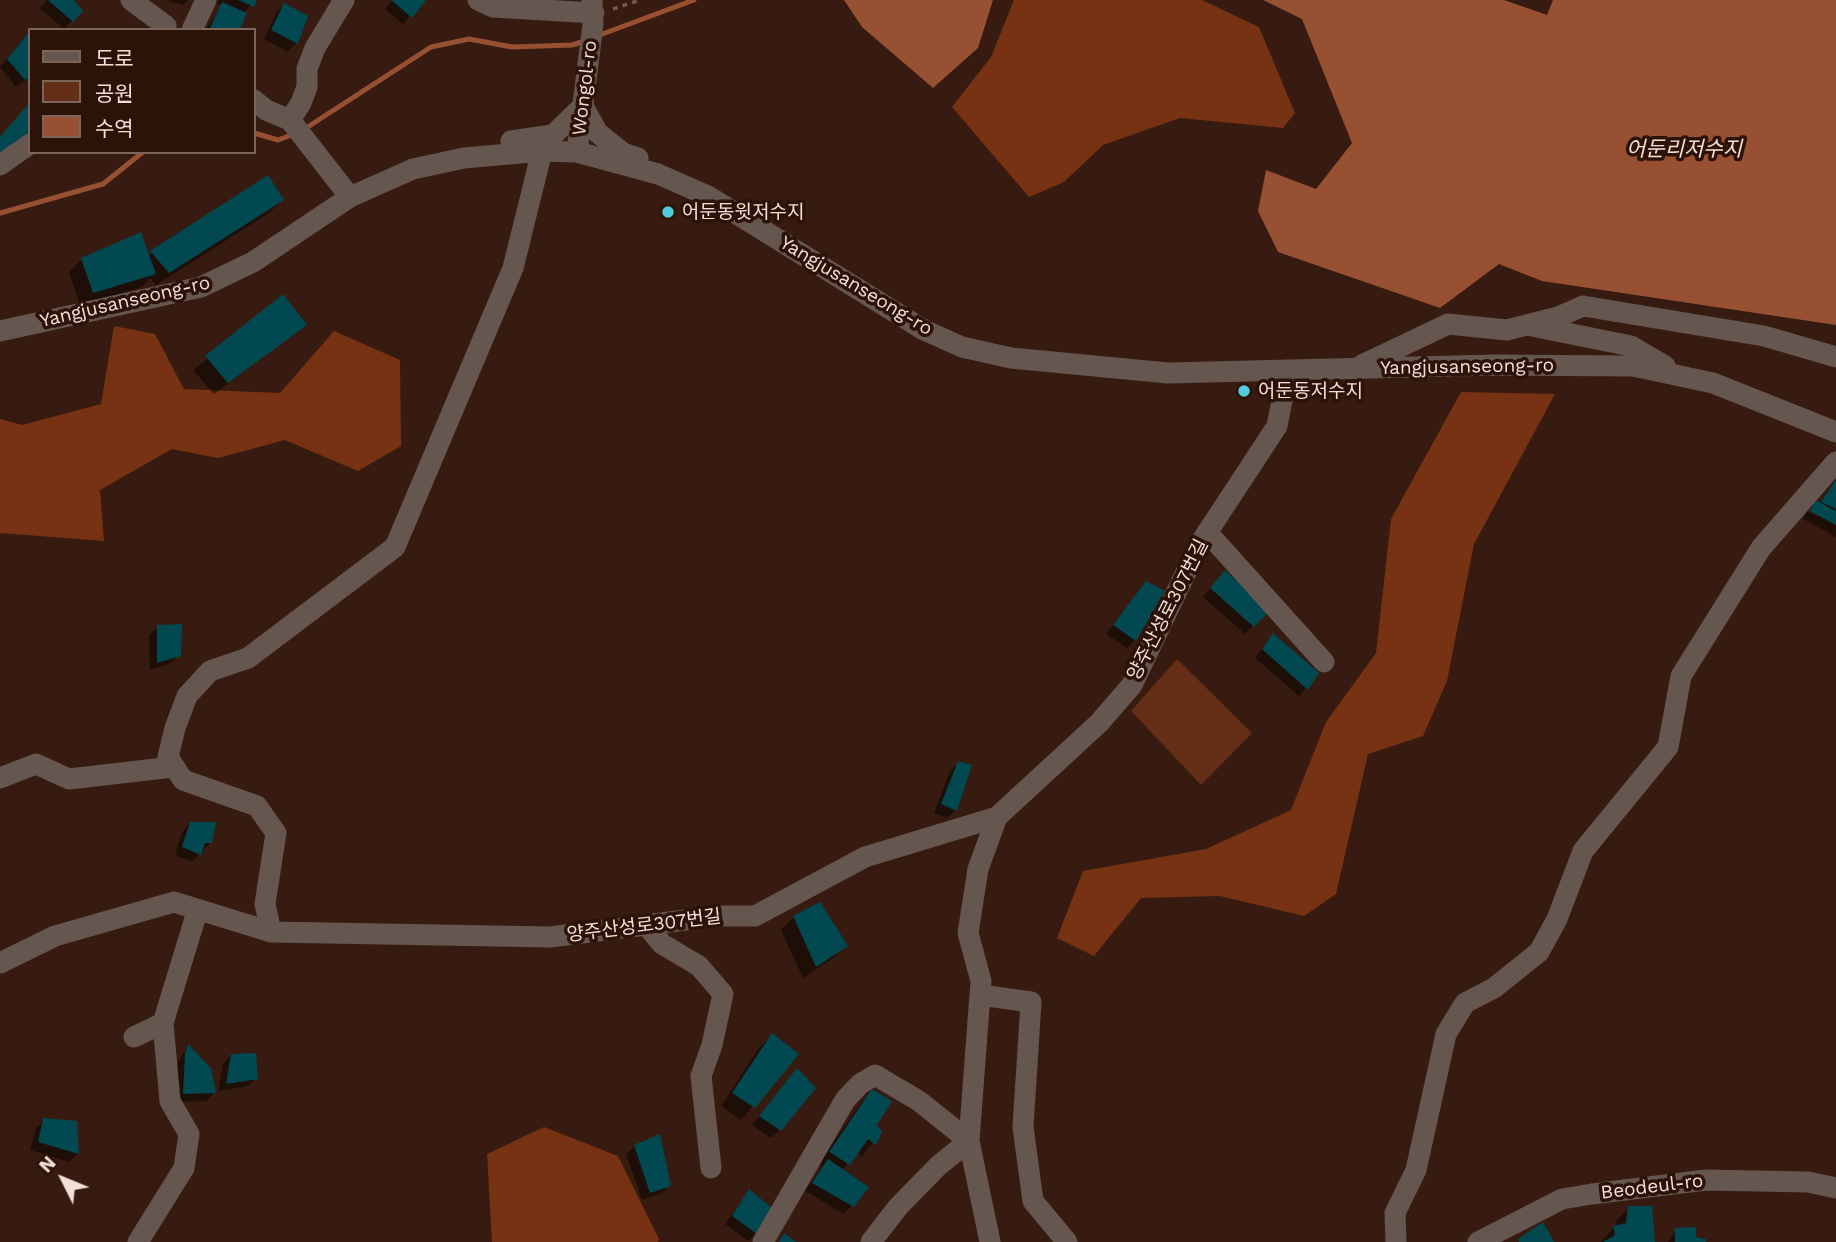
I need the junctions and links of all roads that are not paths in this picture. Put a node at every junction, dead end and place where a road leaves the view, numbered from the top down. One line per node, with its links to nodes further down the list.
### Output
1 (131, 0): 6 (street)
2 (206, 0): 7 (street)
3 (344, 0): 10 (street)
4 (478, 0): 5 (street)
5 (593, 12): 9 (street, Wongol-ro)
6 (167, 28)
7 (193, 28)
8 (256, 102): 10 (street)
9 (583, 106): 13 (street, Wongol-ro); 14 (street); 16 (street)
10 (296, 128): 17 (street)
11 (28, 145): 15 (street)
12 (542, 151): 13 (street, Yangjusanseong-ro); 14 (street, Yangjusanseong-ro); 28 (street)
13 (577, 152): 16 (street, Yangjusanseong-ro)
14 (464, 158): 17 (street, Yangjusanseong-ro)
15 (0, 165)
16 (688, 187): 22 (street, Yangjusanseong-ro)
17 (350, 197): 19 (street, Yangjusanseong-ro)
18 (1527, 325): 20 (street); 21 (street); 23 (street)
19 (0, 331)
20 (1836, 357)
21 (1353, 369): 22 (street, Yangjusanseong-ro); 23 (street, Yangjusanseong-ro)
22 (1289, 370): 26 (street, 양주산성로307번길)
23 (1681, 375): 24 (street, Yangjusanseong-ro)
24 (1836, 432)
25 (1836, 461): 46 (street)
26 (1208, 532): 27 (street); 30 (street, 양주산성로307번길)
27 (1324, 662)
28 (173, 767): 29 (street); 33 (street)
29 (0, 778)
30 (997, 817): 32 (street, 양주산성로307번길); 35 (street, 양주산성로307번길)
31 (197, 912): 33 (street, 양주산성로307번길); 34 (street, 양주산성로307번길); 36 (street)
32 (648, 927): 33 (street, 양주산성로307번길); 39 (street)
33 (271, 932)
34 (0, 963)
35 (980, 995): 38 (street, 양주산성로307번길); 45 (street)
36 (163, 1023): 37 (street); 41 (street)
37 (134, 1037)
38 (969, 1141): 42 (street); 43 (street); 44 (street, 양주산성로307번길)
39 (711, 1168)
40 (1836, 1188): 47 (street, Beodeul-ro)
41 (138, 1242)
42 (763, 1242)
43 (871, 1242)
44 (989, 1242)
45 (1067, 1242)
46 (1396, 1242)
47 (1478, 1242)

